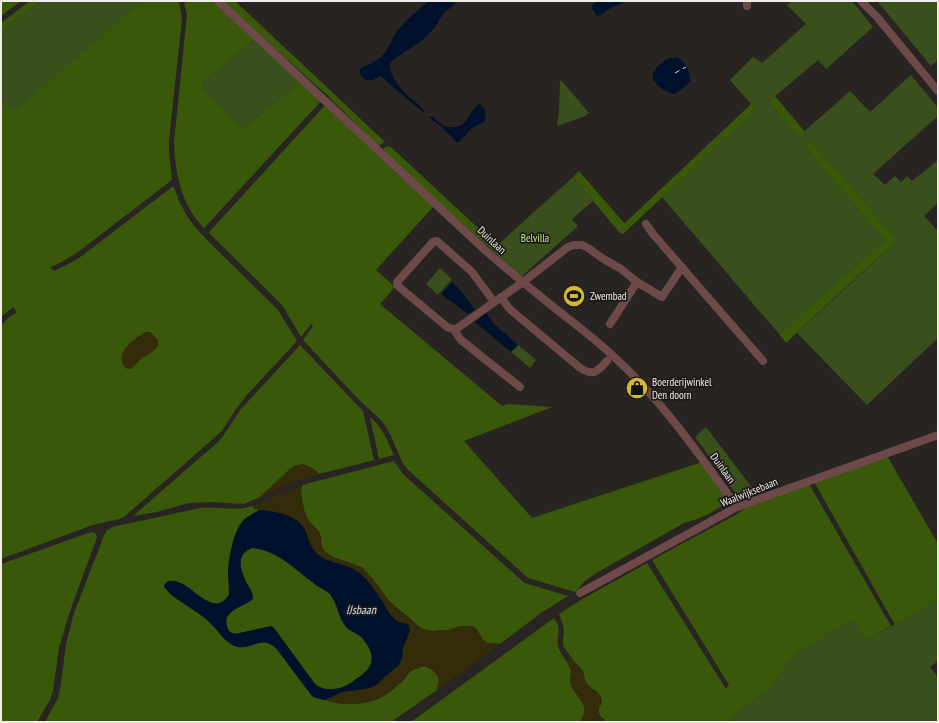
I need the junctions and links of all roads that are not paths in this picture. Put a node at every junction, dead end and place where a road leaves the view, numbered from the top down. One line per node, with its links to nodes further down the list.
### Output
1 (218, 1): 8 (street, Duinlaan)
2 (861, 1): 4 (street)
3 (868, 1): 4 (street)
4 (877, 17): 5 (street)
5 (938, 91)
6 (646, 224): 7 (street)
7 (682, 267): 9 (street); 15 (street)
8 (523, 282): 9 (street); 10 (street); 18 (street, Duinlaan)
9 (637, 282): 12 (street)
10 (501, 298): 11 (street); 14 (street)
11 (494, 302): 13 (street); 13 (street)
12 (610, 324)
13 (456, 329): 16 (street)
14 (607, 361)
15 (763, 361)
16 (520, 387)
17 (938, 435): 18 (street, Waalwijksebaan)
18 (737, 506): 19 (street, Waalwijksebaan)
19 (580, 593)

